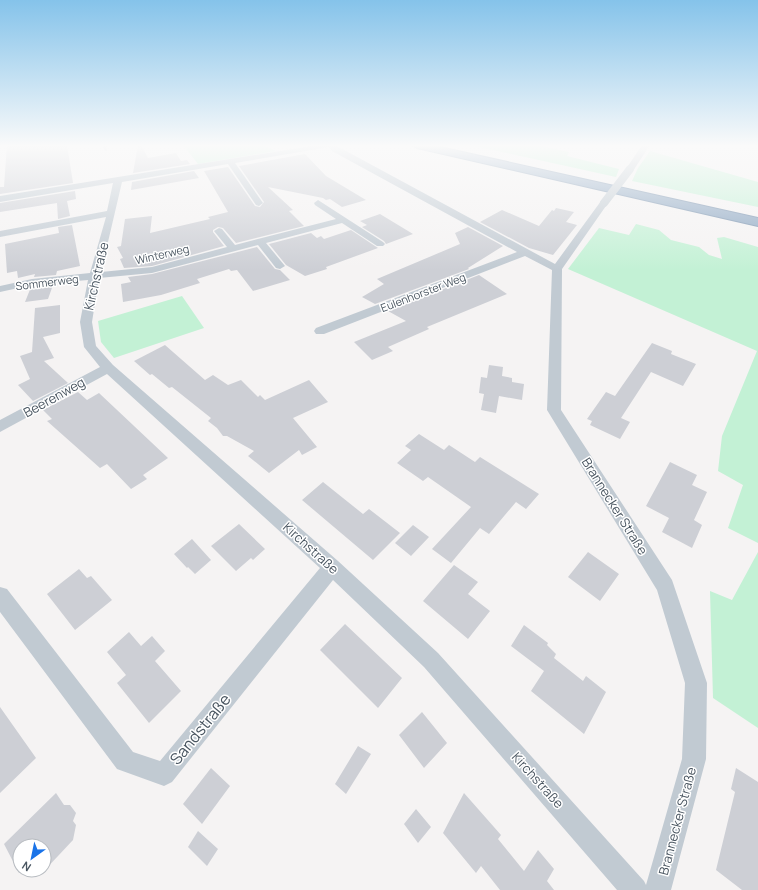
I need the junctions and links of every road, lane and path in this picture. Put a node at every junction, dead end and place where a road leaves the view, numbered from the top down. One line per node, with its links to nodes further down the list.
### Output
1 (74, 187): 8 (street)
2 (116, 187): 11 (street, Kirchstraße)
3 (247, 187): 9 (street)
4 (406, 187): 20 (street)
5 (601, 187): 14 (highway)
6 (617, 187): 22 (street, bridge)
7 (637, 187): 12 (highway)
8 (0, 199)
9 (259, 203)
10 (318, 203): 13 (street)
11 (111, 213): 16 (street); 23 (street, Kirchstraße)
12 (758, 213)
13 (343, 220): 17 (street, Winterweg); 18 (street)
14 (758, 222)
15 (219, 231): 19 (street)
16 (0, 234)
17 (260, 242): 19 (street, Winterweg); 21 (street)
18 (380, 244)
19 (233, 249): 23 (street, Winterweg)
20 (525, 252): 22 (street); 25 (street, Eulenhorster Weg)
21 (280, 266)
22 (557, 269): 31 (street, Brannecker Straße)
23 (95, 276): 24 (street, Sommerweg); 26 (street, Kirchstraße)
24 (0, 289)
25 (320, 331)
26 (108, 368): 27 (street, Beerenweg); 28 (street, Kirchstraße)
27 (0, 427)
28 (332, 566): 29 (street, Sandstraße); 30 (street, Kirchstraße)
29 (0, 596)
30 (636, 890)
31 (658, 890)

